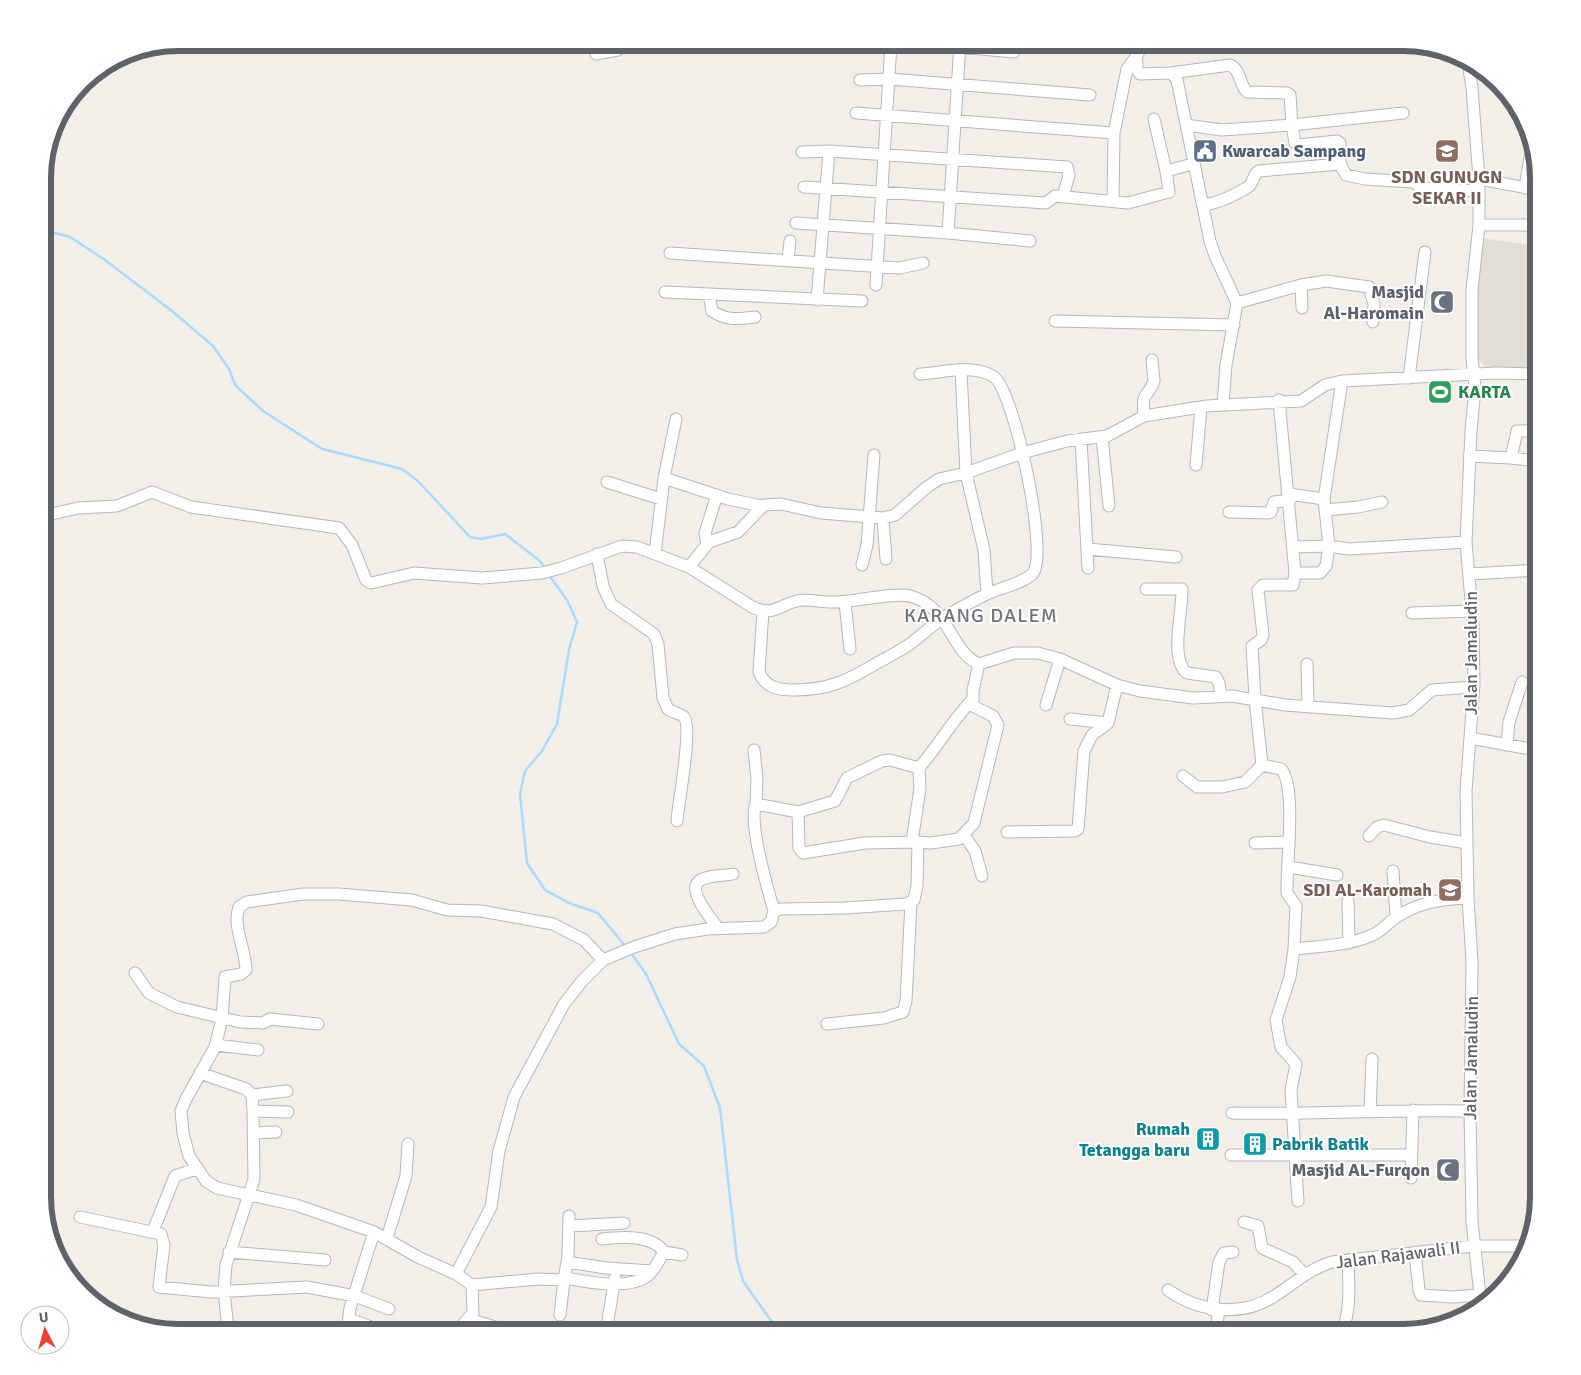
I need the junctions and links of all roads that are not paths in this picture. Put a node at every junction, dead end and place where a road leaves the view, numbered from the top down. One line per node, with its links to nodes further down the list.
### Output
1 (612, 51): 8 (street)
2 (891, 51): 11 (street)
3 (959, 51): 13 (street)
4 (1007, 51): 7 (street)
5 (1136, 51): 22 (street)
6 (1137, 51): 10 (street)
7 (1014, 52)
8 (596, 54)
9 (1469, 70): 31 (street, Jalan Jamaludin)
10 (1171, 73): 20 (street); 21 (street)
11 (889, 79): 12 (street); 13 (street); 17 (street)
12 (860, 80)
13 (956, 84): 14 (street); 19 (street)
14 (1090, 95)
15 (856, 113): 17 (street)
16 (1403, 113): 21 (street)
17 (887, 116): 19 (street); 25 (street)
18 (1154, 119): 30 (street)
19 (955, 120): 22 (street); 26 (street)
20 (1186, 125): 21 (street); 27 (street)
21 (1292, 125): 28 (street)
22 (1114, 133): 40 (street)
23 (829, 151): 24 (street); 25 (street); 33 (street)
24 (802, 152)
25 (883, 154): 26 (street); 36 (street)
26 (953, 158): 38 (street); 39 (street)
27 (1193, 164): 30 (street); 41 (street)
28 (1340, 164): 37 (street); 41 (street)
29 (1528, 165): 34 (street)
30 (1166, 171): 40 (street)
31 (1479, 179): 34 (street); 37 (street, Jalan Jamaludin)
32 (804, 187): 33 (street)
33 (827, 188): 36 (street); 45 (street)
34 (1524, 188): 35 (street)
35 (1530, 189)
36 (881, 192): 38 (street); 46 (street)
37 (1478, 192): 43 (street, Jalan Jamaludin)
38 (950, 195): 39 (street); 47 (street)
39 (1063, 196): 40 (street)
40 (1113, 201)
41 (1203, 205): 62 (street)
42 (796, 224): 45 (street)
43 (1479, 225): 44 (street); 71 (street, Jalan Jamaludin)
44 (1530, 225)
45 (822, 226): 46 (street); 53 (street)
46 (880, 228): 47 (street); 55 (street)
47 (948, 233): 49 (street)
48 (790, 241): 52 (street)
49 (1030, 241)
50 (1425, 252): 73 (street)
51 (670, 254): 52 (street)
52 (788, 260): 53 (street)
53 (819, 263): 55 (street); 60 (street)
54 (923, 263): 55 (street)
55 (878, 266): 56 (street)
56 (876, 285)
57 (1300, 285): 62 (street); 63 (street); 66 (street)
58 (665, 292): 59 (street)
59 (709, 294): 60 (street); 64 (street)
60 (817, 300): 61 (street)
61 (862, 301)
62 (1237, 303): 67 (street)
63 (1302, 308)
64 (755, 316)
65 (1055, 321): 67 (street)
66 (1373, 322)
67 (1234, 325): 76 (street)
68 (1152, 360): 78 (street)
69 (961, 371): 70 (street); 83 (street); 89 (street)
70 (920, 374)
71 (1474, 374): 72 (street); 73 (street); 85 (street, Jalan Jamaludin)
72 (1530, 374)
73 (1409, 378): 74 (street)
74 (1342, 381): 75 (street); 96 (street)
75 (1279, 400): 76 (street); 93 (street)
76 (1223, 405): 77 (street)
77 (1201, 407): 78 (street); 88 (street)
78 (1144, 416): 81 (street)
79 (676, 419): 90 (street)
80 (1530, 431): 86 (street)
81 (1102, 437): 82 (street); 98 (street)
82 (1081, 439): 83 (street); 107 (street)
83 (1022, 454): 89 (street); 119 (street)
84 (874, 455): 101 (street)
85 (1469, 456): 86 (street); 103 (street, Jalan Jamaludin)
86 (1511, 458): 87 (street)
87 (1530, 460)
88 (1196, 465)
89 (966, 473): 102 (street); 119 (street)
90 (664, 478): 92 (street); 94 (street)
91 (607, 482): 94 (street)
92 (717, 495): 97 (street); 104 (street)
93 (1289, 497): 96 (street); 99 (street); 106 (street)
94 (661, 499): 109 (street)
95 (1382, 502): 96 (street)
96 (1324, 504): 105 (street)
97 (761, 506): 101 (street); 104 (street)
98 (1109, 506)
99 (1230, 512)
100 (52, 514): 108 (street)
101 (870, 518): 102 (street); 112 (street)
102 (883, 518): 111 (street)
103 (1466, 542): 105 (street); 117 (street, Jalan Jamaludin)
104 (707, 544): 113 (street)
105 (1329, 546): 106 (street); 116 (street)
106 (1294, 547): 116 (street)
107 (1088, 549): 110 (street); 114 (street)
108 (597, 554): 109 (street); 148 (street)
109 (655, 554): 113 (street)
110 (1176, 557)
111 (886, 559)
112 (862, 565)
113 (689, 566): 121 (street)
114 (1088, 568)
115 (1530, 570): 117 (street)
116 (1295, 573): 133 (street)
117 (1470, 574): 122 (street, Jalan Jamaludin)
118 (1146, 590): 132 (street)
119 (987, 594): 124 (street)
120 (844, 602): 121 (street); 124 (street); 125 (street)
121 (763, 611): 124 (street)
122 (1472, 611): 123 (street); 131 (street, Jalan Jamaludin)
123 (1412, 613)
124 (943, 618): 127 (street)
125 (850, 649)
126 (1060, 659): 127 (street); 130 (street); 135 (street)
127 (979, 664): 134 (street)
128 (1307, 664): 136 (street)
129 (1522, 682): 140 (street)
130 (1116, 685): 132 (street); 138 (street)
131 (1473, 687): 136 (street); 139 (street, Jalan Jamaludin)
132 (1220, 696): 133 (street)
133 (1254, 699): 136 (street); 143 (street)
134 (972, 700): 144 (street); 150 (street)
135 (1046, 705)
136 (1308, 706)
137 (1070, 719): 138 (street)
138 (1108, 723): 149 (street)
139 (1470, 738): 140 (street); 155 (street, Jalan Jamaludin)
140 (1507, 745): 141 (street)
141 (1530, 747)
142 (754, 750): 146 (street)
143 (1262, 765): 145 (street); 153 (street)
144 (919, 768): 147 (street); 152 (street)
145 (1183, 776)
146 (756, 804): 147 (street); 164 (street)
147 (798, 812): 152 (street)
148 (677, 822)
149 (1007, 832)
150 (964, 835): 152 (street); 160 (street)
151 (1369, 836): 155 (street)
152 (915, 842): 162 (street)
153 (1289, 842): 154 (street); 156 (street)
154 (1255, 843)
155 (1467, 843): 161 (street, Jalan Jamaludin)
156 (1289, 868): 159 (street); 168 (street)
157 (1392, 871): 165 (street)
158 (733, 874): 166 (street)
159 (1337, 875)
160 (982, 876)
161 (1468, 898): 165 (street); 181 (street, Jalan Jamaludin)
162 (911, 902): 164 (street); 173 (street)
163 (1348, 902): 167 (street)
164 (774, 911): 166 (street)
165 (1396, 917): 167 (street)
166 (718, 928): 169 (street)
167 (1349, 943): 168 (street)
168 (1294, 949): 186 (street)
169 (603, 960): 171 (street); 216 (street)
170 (135, 973): 171 (street)
171 (222, 1019): 172 (street); 174 (street)
172 (318, 1024)
173 (826, 1024)
174 (216, 1045): 175 (street); 177 (street)
175 (258, 1050)
176 (1372, 1059): 184 (street)
177 (200, 1073): 179 (street); 193 (street)
178 (287, 1091): 179 (street)
179 (252, 1095): 182 (street)
180 (1412, 1110): 181 (street); 184 (street); 192 (street)
181 (1470, 1111): 204 (street, Jalan Jamaludin)
182 (253, 1112): 183 (street); 188 (street)
183 (288, 1112)
184 (1370, 1112): 186 (street)
185 (1232, 1113): 186 (street)
186 (1292, 1114): 190 (street)
187 (276, 1132): 188 (street)
188 (254, 1133): 195 (street)
189 (408, 1144): 202 (street)
190 (1297, 1154): 191 (street); 192 (street); 196 (street)
191 (1231, 1155)
192 (1411, 1155): 194 (street)
193 (196, 1169): 195 (street); 200 (street)
194 (1411, 1178)
195 (249, 1195): 201 (street); 206 (street)
196 (1298, 1201)
197 (80, 1216): 200 (street)
198 (1244, 1222): 217 (street)
199 (624, 1223): 213 (street)
200 (153, 1231): 222 (street)
201 (374, 1232): 202 (street); 223 (street)
202 (387, 1238): 216 (street)
203 (602, 1239): 207 (street)
204 (1473, 1246): 205 (street, Jalan Rajawali II); 209 (street, Jalan Rajawali II); 224 (street, Jalan Jamaludin)
205 (1520, 1246)
206 (229, 1252): 211 (street); 222 (street)
207 (664, 1252): 210 (street); 215 (street)
208 (1233, 1252): 227 (street)
209 (1415, 1252): 212 (street, Jalan Rajawali II); 225 (street)
210 (682, 1255)
211 (325, 1260)
212 (1348, 1260): 217 (street, Jalan Rajawali II); 238 (street)
213 (567, 1262): 214 (street); 218 (street)
214 (617, 1268): 215 (street); 220 (street)
215 (652, 1271): 220 (street)
216 (456, 1274): 219 (street)
217 (1305, 1275): 227 (street, Jalan Rajawali II)
218 (565, 1279): 219 (street); 220 (street); 228 (street)
219 (472, 1284): 230 (street)
220 (613, 1284): 236 (street)
221 (1168, 1290): 227 (street)
222 (224, 1291): 223 (street); 231 (street)
223 (355, 1296): 226 (street); 229 (street)
224 (1480, 1297)
225 (1476, 1300)
226 (389, 1309)
227 (1215, 1310): 237 (street)
228 (560, 1315)
229 (349, 1318): 232 (street); 233 (street)
230 (469, 1319): 234 (street); 235 (street)
231 (226, 1324)
232 (349, 1324)
233 (364, 1324)
234 (464, 1324)
235 (485, 1324)
236 (607, 1324)
237 (1216, 1324)
238 (1346, 1324)

